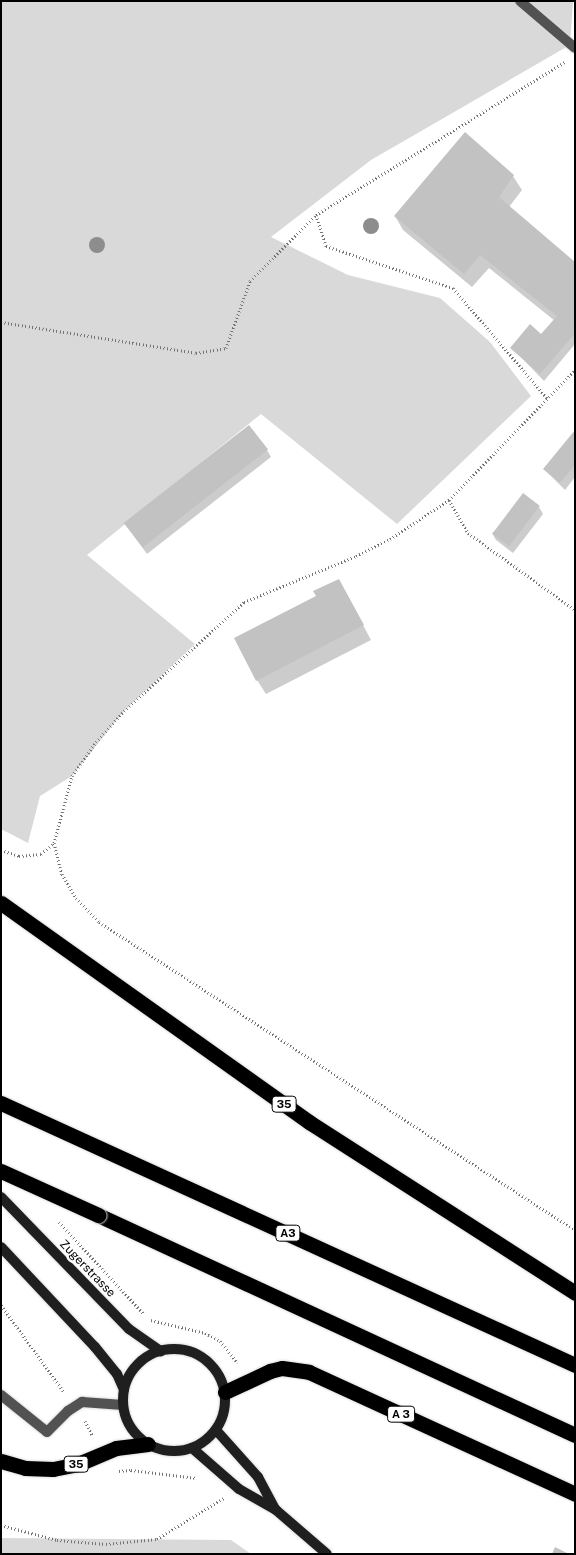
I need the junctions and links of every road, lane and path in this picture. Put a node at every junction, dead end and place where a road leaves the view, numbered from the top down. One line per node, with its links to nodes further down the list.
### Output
1 (520, 1): 2 (street)
2 (575, 48)
3 (566, 61): 4 (path)
4 (316, 215): 5 (path); 7 (path)
5 (1, 322)
6 (575, 370): 7 (path)
7 (547, 398): 8 (path)
8 (449, 500): 9 (path); 10 (path)
9 (575, 610)
10 (54, 843): 11 (path); 17 (path)
11 (1, 850)
12 (1, 903): 19 (highway, 35)
13 (1, 1103): 21 (highway, A3)
14 (1, 1171): 28 (highway, bridge)
15 (1, 1197): 20 (main road, Zugerstrasse)
16 (54, 1217): 22 (path)
17 (575, 1230)
18 (1, 1247): 23 (main road)
19 (575, 1293)
20 (161, 1351): 23 (main road); 24 (main road)
21 (575, 1365)
22 (248, 1378): 24 (highway, A 3); 33 (highway, A 3)
23 (124, 1390): 26 (main road)
24 (225, 1392): 27 (main road)
25 (1, 1396): 26 (street)
26 (123, 1405): 29 (main road)
27 (216, 1430): 30 (main road); 34 (main road)
28 (575, 1435)
29 (148, 1444): 30 (main road); 31 (highway, 35)
30 (192, 1448): 32 (main road)
31 (1, 1461)
32 (239, 1489): 34 (main road); 35 (path)
33 (575, 1494)
34 (276, 1510): 36 (main road)
35 (1, 1525)
36 (327, 1554)

